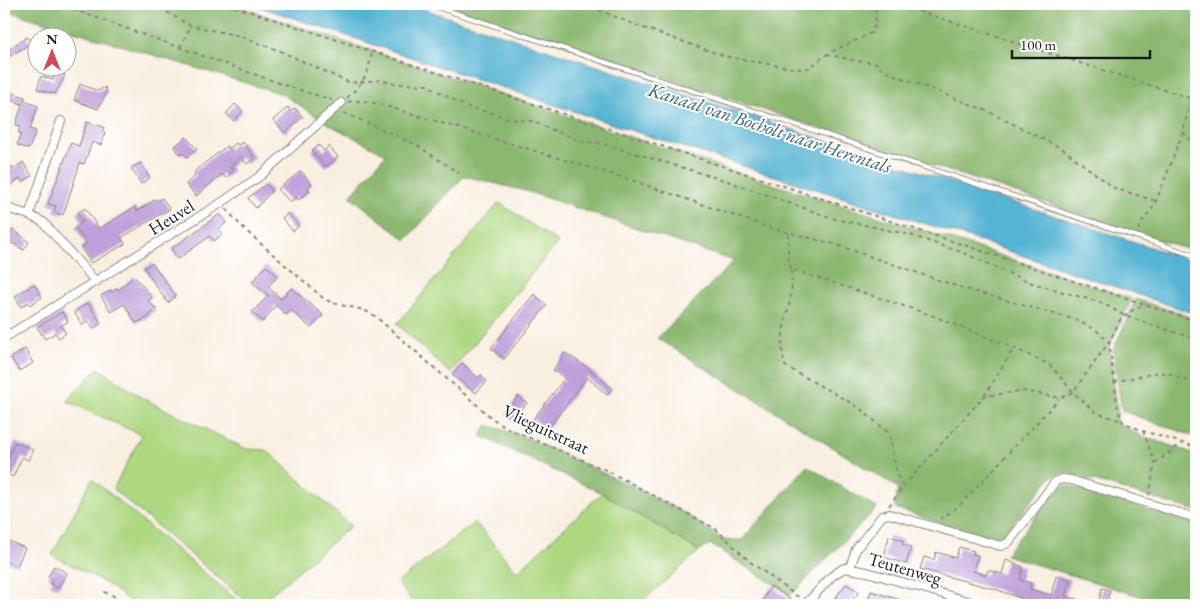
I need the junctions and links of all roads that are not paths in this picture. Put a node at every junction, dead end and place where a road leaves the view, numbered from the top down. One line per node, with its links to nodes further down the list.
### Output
1 (428, 4): 6 (lane)
2 (339, 107): 7 (street, Heuvel)
3 (61, 121): 5 (street)
4 (4, 207): 5 (street)
5 (29, 214): 7 (street)
6 (1196, 256)
7 (96, 282): 8 (street, Heuvel)
8 (4, 338)
9 (1196, 518): 10 (street)
10 (850, 568): 11 (street); 12 (street, Teutenweg)
11 (806, 604)
12 (980, 605)

